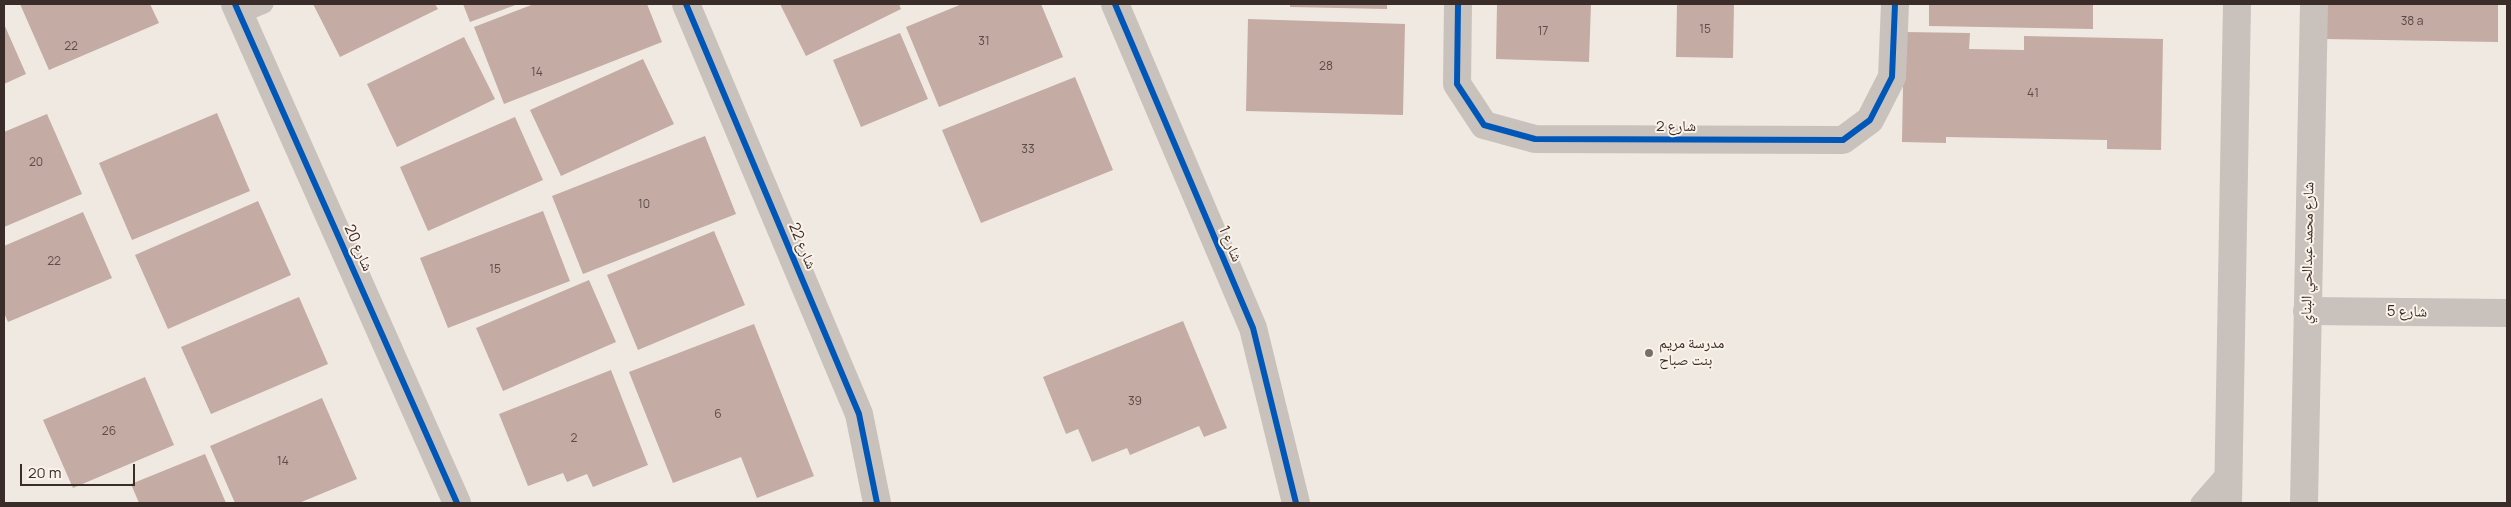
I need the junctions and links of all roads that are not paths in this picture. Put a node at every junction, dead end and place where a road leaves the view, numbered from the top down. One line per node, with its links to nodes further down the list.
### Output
1 (686, 4): 12 (street, شارع 22)
2 (1115, 4): 13 (street, شارع 1)
3 (1458, 4): 4 (street, شارع 2)
4 (1895, 4)
5 (2237, 4): 10 (street)
6 (2314, 4): 8 (street, شارع محمد عبدالحي البناي)
7 (246, 7): 11 (street, شارع 20)
8 (2307, 311): 9 (street, شارع 5); 15 (street, شارع محمد عبدالحي البناي)
9 (2507, 313)
10 (2229, 493): 14 (lane)
11 (457, 503)
12 (877, 503)
13 (1291, 503)
14 (2200, 503)
15 (2304, 503)

